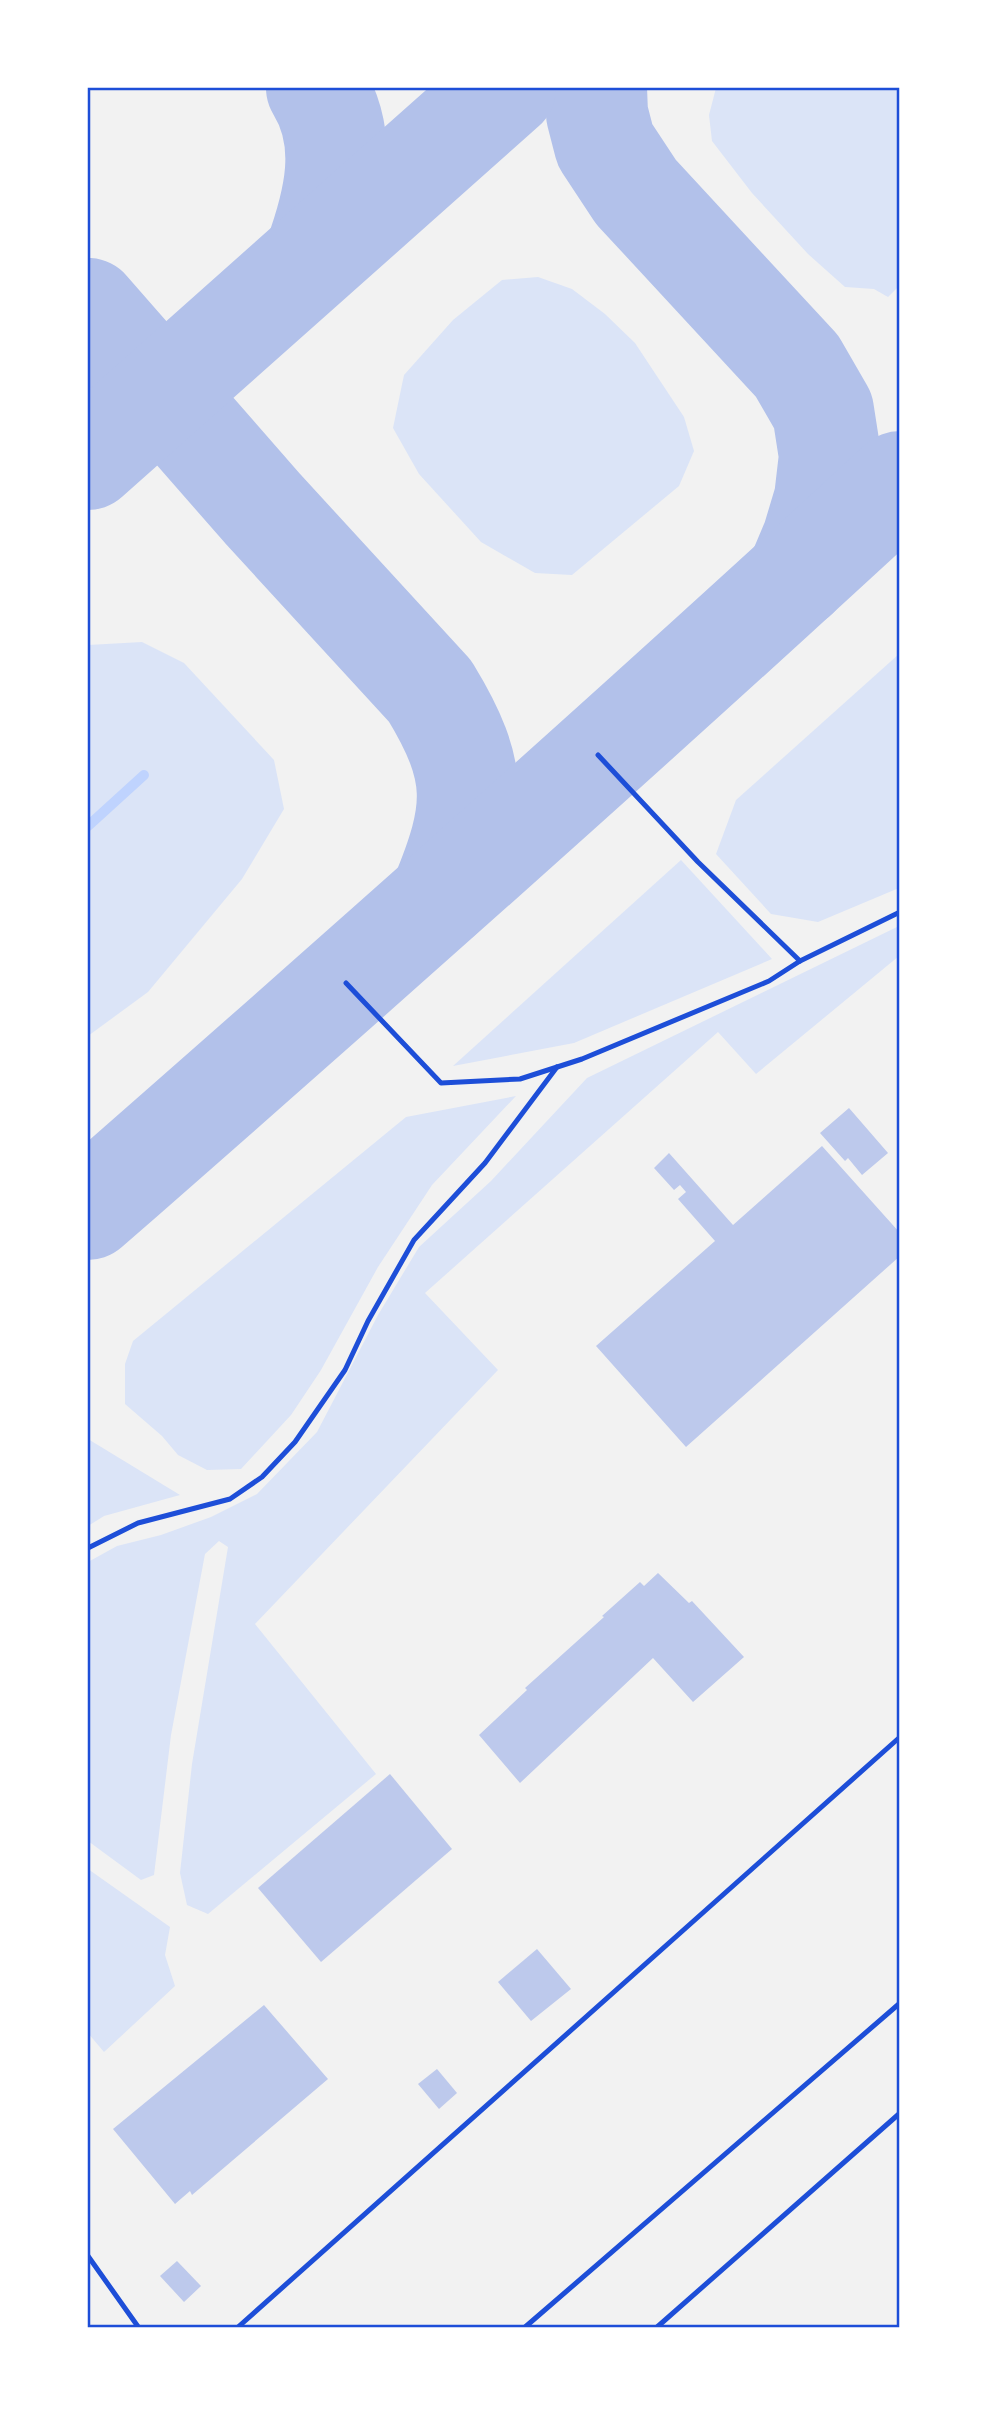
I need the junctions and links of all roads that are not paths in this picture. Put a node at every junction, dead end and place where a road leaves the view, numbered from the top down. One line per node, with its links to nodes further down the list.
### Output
1 (598, 755): 3 (lane)
2 (900, 912): 3 (lane)
3 (800, 961): 5 (lane)
4 (346, 983): 5 (lane)
5 (557, 1067): 6 (lane)
6 (88, 1548)
7 (900, 1737): 12 (lane)
8 (900, 2003): 13 (lane)
9 (900, 2113): 14 (lane)
10 (88, 2256): 11 (lane)
11 (139, 2328)
12 (237, 2328)
13 (524, 2328)
14 (656, 2328)

